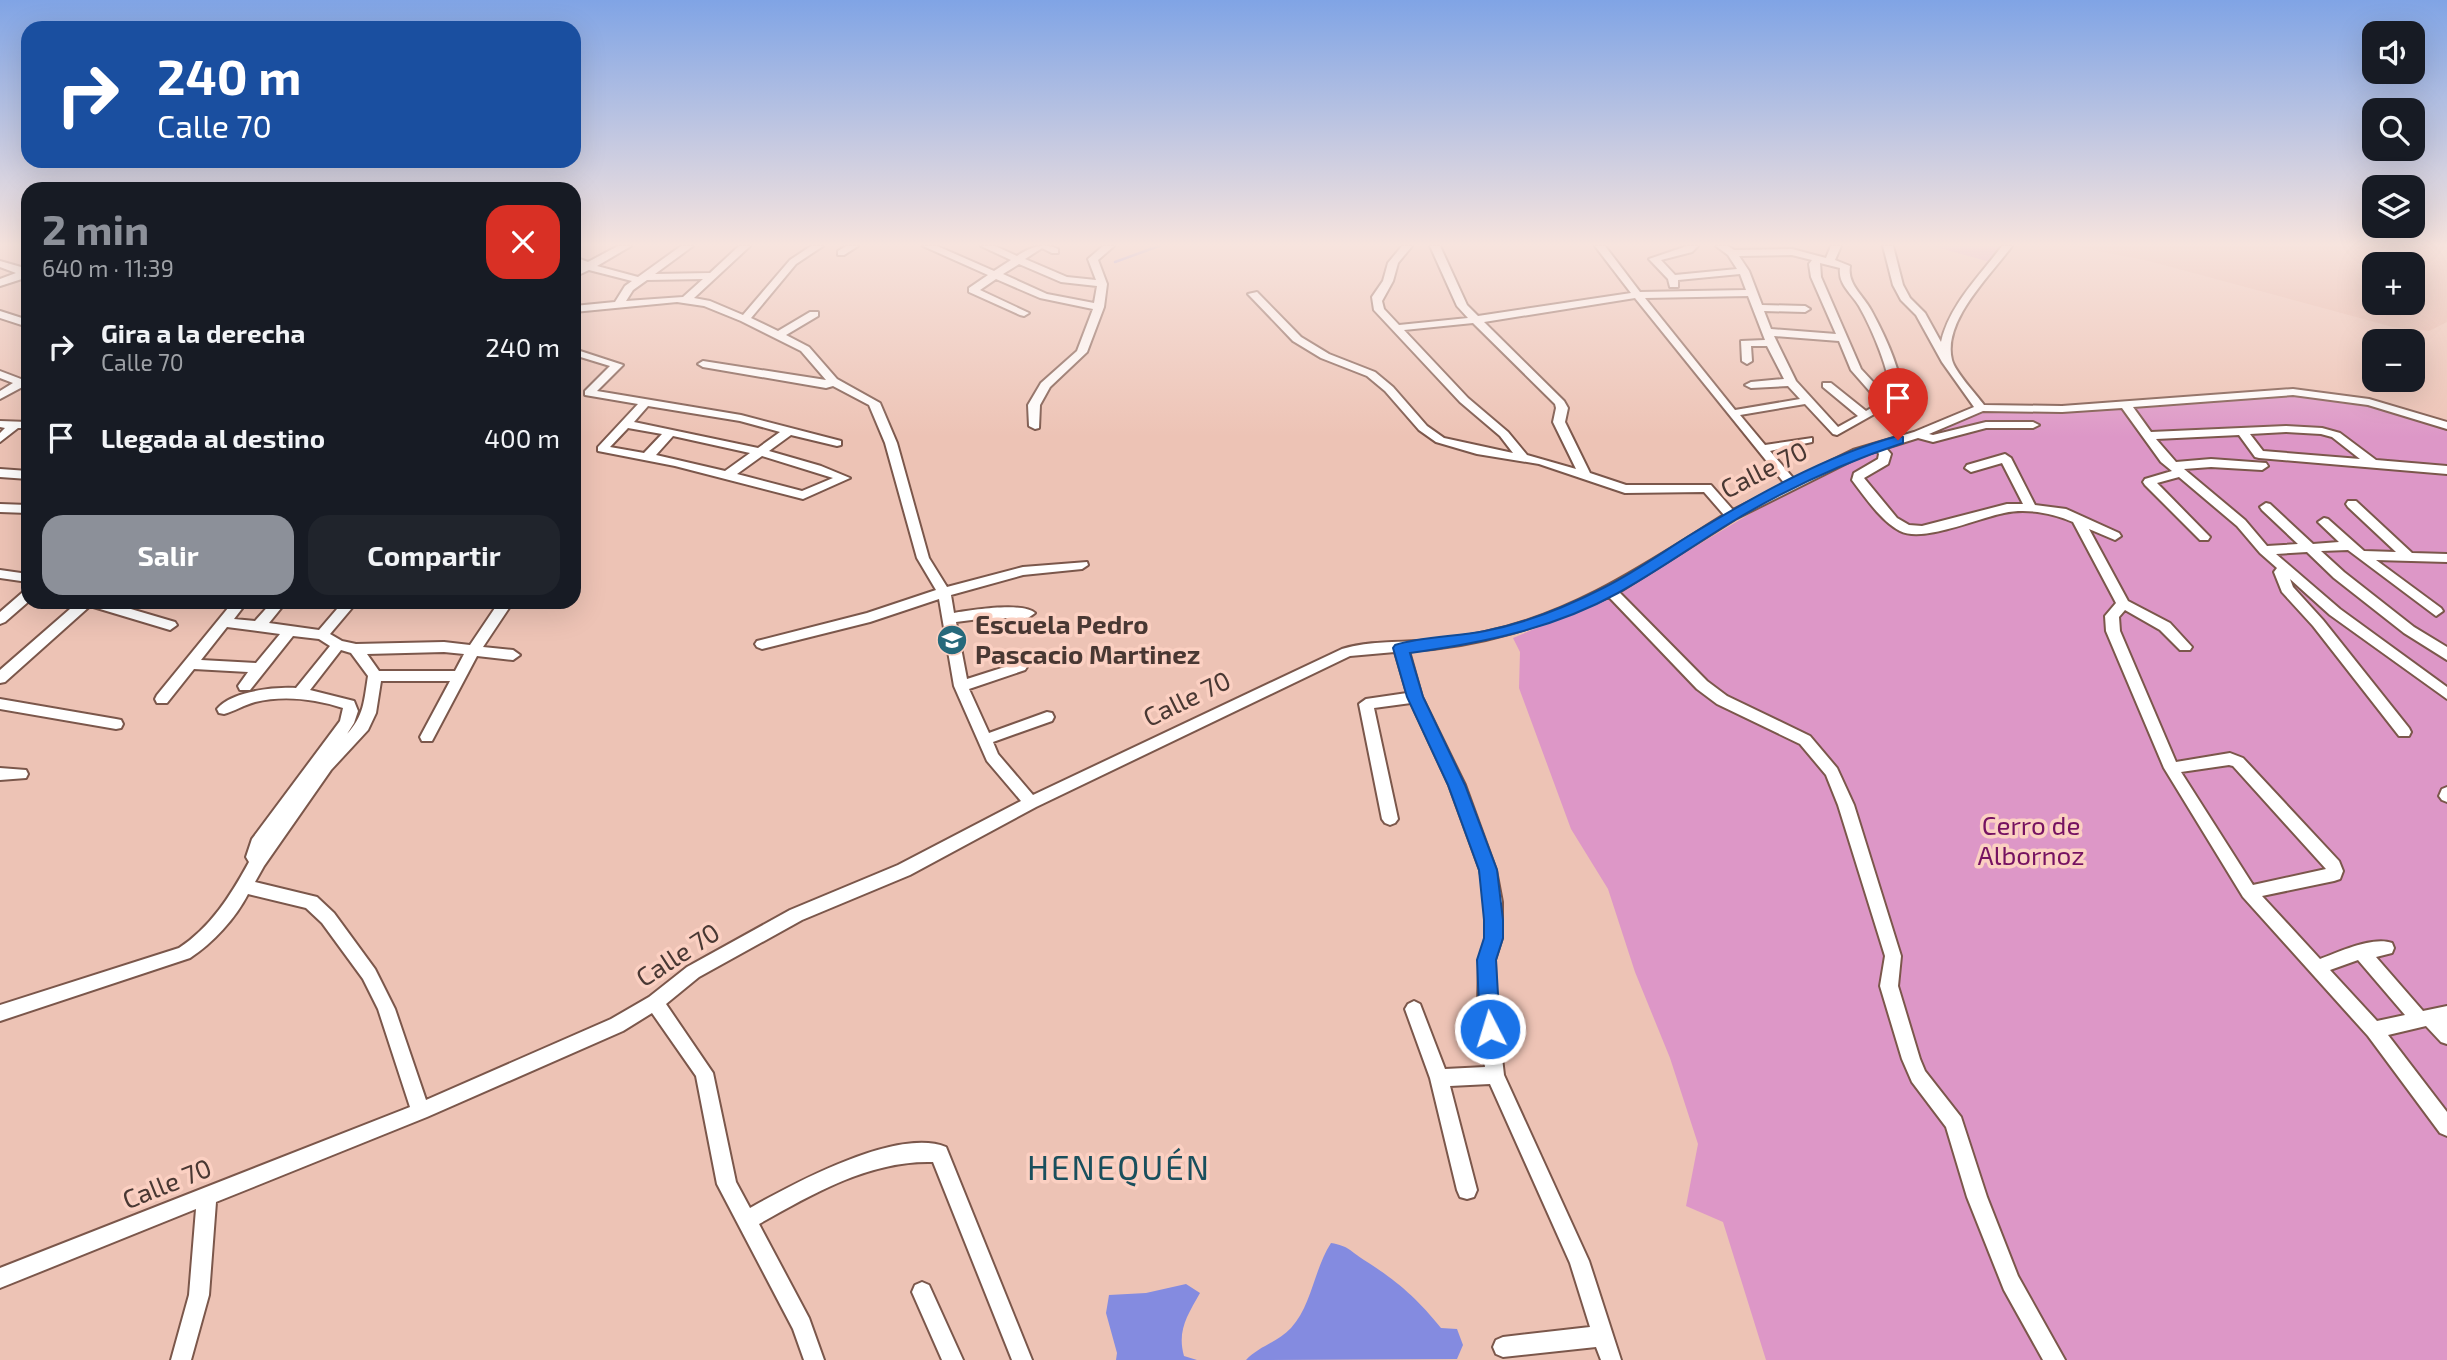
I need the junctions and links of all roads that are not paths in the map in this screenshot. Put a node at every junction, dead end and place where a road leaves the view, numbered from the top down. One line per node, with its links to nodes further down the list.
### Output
1 (723, 309): 18 (street)
2 (753, 309): 18 (street)
3 (1016, 309): 15 (street)
4 (1098, 309): 48 (street)
5 (1268, 309): 63 (street)
6 (1379, 309): 21 (street)
7 (1466, 309): 19 (street)
8 (1542, 309): 19 (street)
9 (1648, 309): 42 (street)
10 (1758, 309): 23 (street)
11 (1829, 309): 24 (street)
12 (1865, 309): 39 (street)
13 (1916, 309): 27 (street)
14 (1960, 309): 27 (street)
15 (1024, 313)
16 (0, 314): 20 (street)
17 (828, 317): 22 (street)
18 (745, 319): 22 (street)
19 (1474, 320): 21 (street); 72 (street)
20 (21, 322)
21 (1398, 328): 63 (street)
22 (779, 335): 31 (street)
23 (1771, 337): 24 (street); 26 (street); 32 (street)
24 (1841, 338): 39 (street)
25 (581, 353): 37 (street)
26 (1747, 361)
27 (1947, 362): 41 (street)
28 (704, 364): 31 (street)
29 (0, 374): 30 (street)
30 (21, 380)
31 (833, 381): 94 (street)
32 (1791, 382): 34 (street); 38 (street)
33 (21, 383): 36 (street)
34 (1751, 385)
35 (1827, 385): 43 (street)
36 (0, 396)
37 (647, 401): 45 (street); 51 (street)
38 (1806, 401): 42 (street); 43 (street)
39 (1886, 403): 43 (street)
40 (2125, 404): 41 (street, Calle 70); 49 (street, Calle 70); 55 (street)
41 (1981, 408): 54 (street, Calle 70)
42 (1735, 414): 60 (street)
43 (1865, 416)
44 (0, 424): 46 (street)
45 (625, 424): 52 (street); 62 (street)
46 (21, 425)
47 (2033, 425): 54 (street)
48 (1035, 426)
49 (2447, 426)
50 (21, 427): 56 (street)
51 (790, 430): 58 (street); 61 (street)
52 (671, 432): 61 (street); 62 (street)
53 (2243, 433): 55 (street); 64 (street); 64 (street)
54 (1918, 434): 59 (street, Calle 70)
55 (2148, 436): 67 (street)
56 (0, 439)
57 (1808, 440): 60 (street)
58 (837, 443)
59 (1879, 446): 73 (street, Calle 70); 78 (street)
60 (1762, 449): 73 (street)
61 (759, 452): 71 (street); 71 (street)
62 (648, 457): 71 (street)
63 (1523, 458): 72 (street)
64 (2371, 462): 68 (street)
65 (2262, 466): 67 (street)
66 (1971, 468): 78 (street)
67 (2176, 470): 83 (street); 85 (street)
68 (2447, 470)
69 (0, 473): 70 (street)
70 (21, 474)
71 (728, 475)
72 (1586, 477): 79 (street)
73 (1792, 485): 79 (street, Calle 70)
74 (2351, 504): 87 (street)
75 (2266, 507): 84 (street)
76 (0, 508): 77 (street)
77 (21, 508)
78 (2031, 508): 80 (street)
79 (1731, 516): 93 (street, Calle 70)
80 (2077, 518): 82 (street); 96 (street)
81 (2324, 522): 86 (street)
82 (2115, 536)
83 (2204, 537)
84 (2310, 547): 85 (street); 86 (street); 119 (street)
85 (2264, 550): 90 (street)
86 (2355, 550): 87 (street); 103 (street)
87 (2409, 557): 88 (street)
88 (2447, 558)
89 (1082, 565): 94 (street)
90 (2286, 569): 129 (street); 136 (street)
91 (0, 574): 92 (street)
92 (21, 577)
93 (1611, 591): 115 (street, Calle 70); 172 (street)
94 (944, 592): 105 (street); 112 (street)
95 (21, 601): 106 (street)
96 (2123, 604): 114 (street); 139 (street)
97 (80, 609): 125 (street)
98 (113, 609): 108 (street)
99 (234, 609): 107 (street)
100 (273, 609): 109 (street)
101 (344, 609): 111 (street)
102 (501, 609): 117 (street)
103 (2436, 611)
104 (1028, 613): 105 (street)
105 (950, 618): 127 (street)
106 (0, 619)
107 (224, 622): 109 (street); 120 (street)
108 (170, 625)
109 (258, 627): 110 (street)
110 (289, 632): 111 (street); 122 (street)
111 (322, 635): 113 (street)
112 (762, 644)
113 (338, 645): 116 (street); 128 (street)
114 (2185, 647)
115 (1401, 648): 130 (street); 142 (street, Calle 70)
116 (356, 649): 117 (street); 123 (street)
117 (473, 651): 118 (street); 124 (street)
118 (513, 655)
119 (2447, 655)
120 (191, 664): 122 (street); 131 (street)
121 (1020, 667): 127 (street)
122 (258, 668): 126 (street)
123 (375, 676): 124 (street); 144 (street)
124 (458, 676): 137 (street)
125 (0, 678)
126 (245, 686)
127 (961, 686): 138 (street)
128 (299, 694): 133 (street); 144 (street)
129 (2447, 694)
130 (1415, 697): 143 (street); 156 (street)
131 (162, 699)
132 (0, 704): 135 (street)
133 (224, 709)
134 (1047, 717): 138 (street)
135 (116, 724)
136 (2404, 732)
137 (427, 737)
138 (984, 740): 142 (street)
139 (2171, 768): 146 (street); 146 (street)
140 (0, 774): 141 (street)
141 (21, 774)
142 (1031, 803): 150 (street, Calle 70)
143 (1390, 819)
144 (258, 861): 145 (street)
145 (246, 887): 152 (street); 158 (street)
146 (2249, 892): 149 (street)
147 (2386, 947): 148 (street)
148 (2361, 952): 149 (street); 153 (street)
149 (2317, 967): 154 (street)
150 (654, 1002): 158 (street, Calle 70); 162 (street)
151 (1414, 1009): 157 (street)
152 (0, 1013)
153 (2432, 1017): 154 (street); 155 (street)
154 (2374, 1030): 159 (street)
155 (2447, 1036)
156 (1495, 1075): 157 (street); 165 (street)
157 (1439, 1078): 160 (street)
158 (421, 1111): 161 (street, Calle 70)
159 (2447, 1127)
160 (1467, 1190)
161 (207, 1197): 163 (street, Calle 70); 167 (street)
162 (748, 1220): 168 (street); 170 (street)
163 (0, 1278)
164 (922, 1292): 169 (street)
165 (1604, 1336): 166 (street); 171 (street)
166 (1503, 1347)
167 (181, 1360)
168 (814, 1360)
169 (954, 1360)
170 (1021, 1360)
171 (1611, 1360)
172 (2054, 1360)

